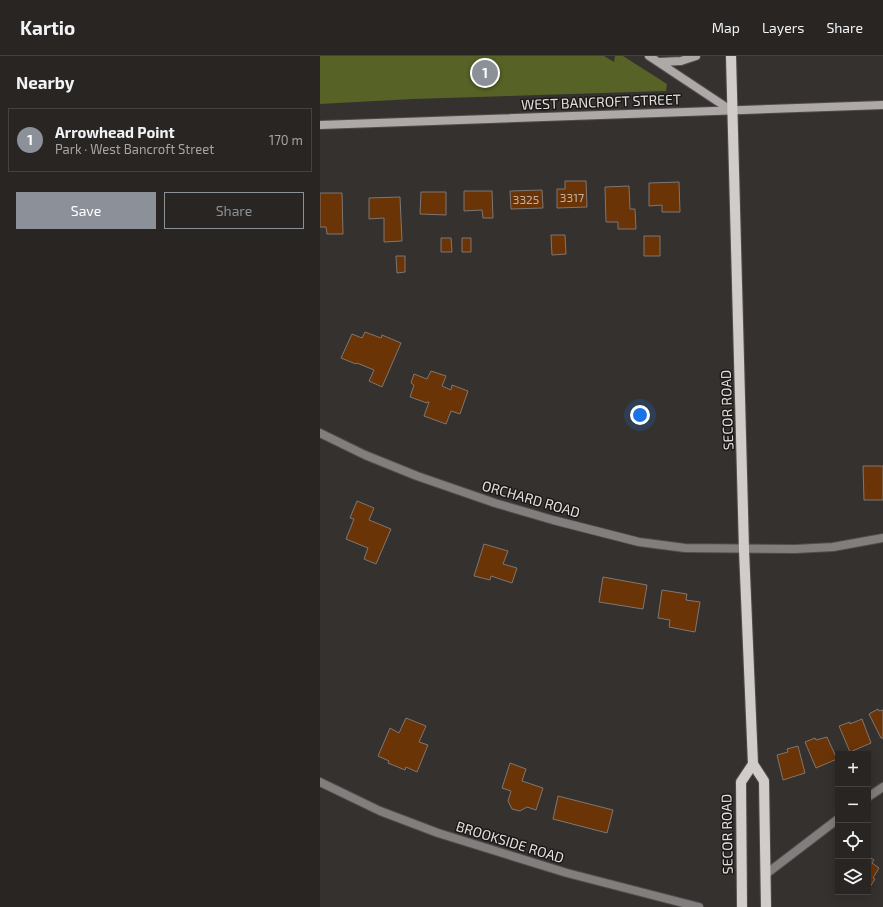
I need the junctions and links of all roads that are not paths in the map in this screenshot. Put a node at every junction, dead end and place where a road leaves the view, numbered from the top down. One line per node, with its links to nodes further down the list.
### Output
1 (649, 56): 4 (main road)
2 (696, 56): 4 (main road)
3 (731, 56): 6 (main road, SECOR ROAD)
4 (659, 62): 6 (main road)
5 (883, 105): 6 (main road, WEST BANCROFT STREET)
6 (732, 111): 7 (main road, WEST BANCROFT STREET); 10 (main road, SECOR ROAD)
7 (320, 125)
8 (320, 433): 10 (street, ORCHARD ROAD)
9 (883, 538): 10 (street, ORCHARD ROAD)
10 (744, 550): 11 (main road, SECOR ROAD)
11 (753, 764): 16 (main road); 18 (main road, SECOR ROAD)
12 (320, 782): 17 (street, BROOKSIDE ROAD)
13 (883, 787): 14 (street)
14 (871, 795)
15 (835, 821): 16 (street)
16 (766, 874): 19 (main road)
17 (699, 907)
18 (742, 907)
19 (766, 907)

